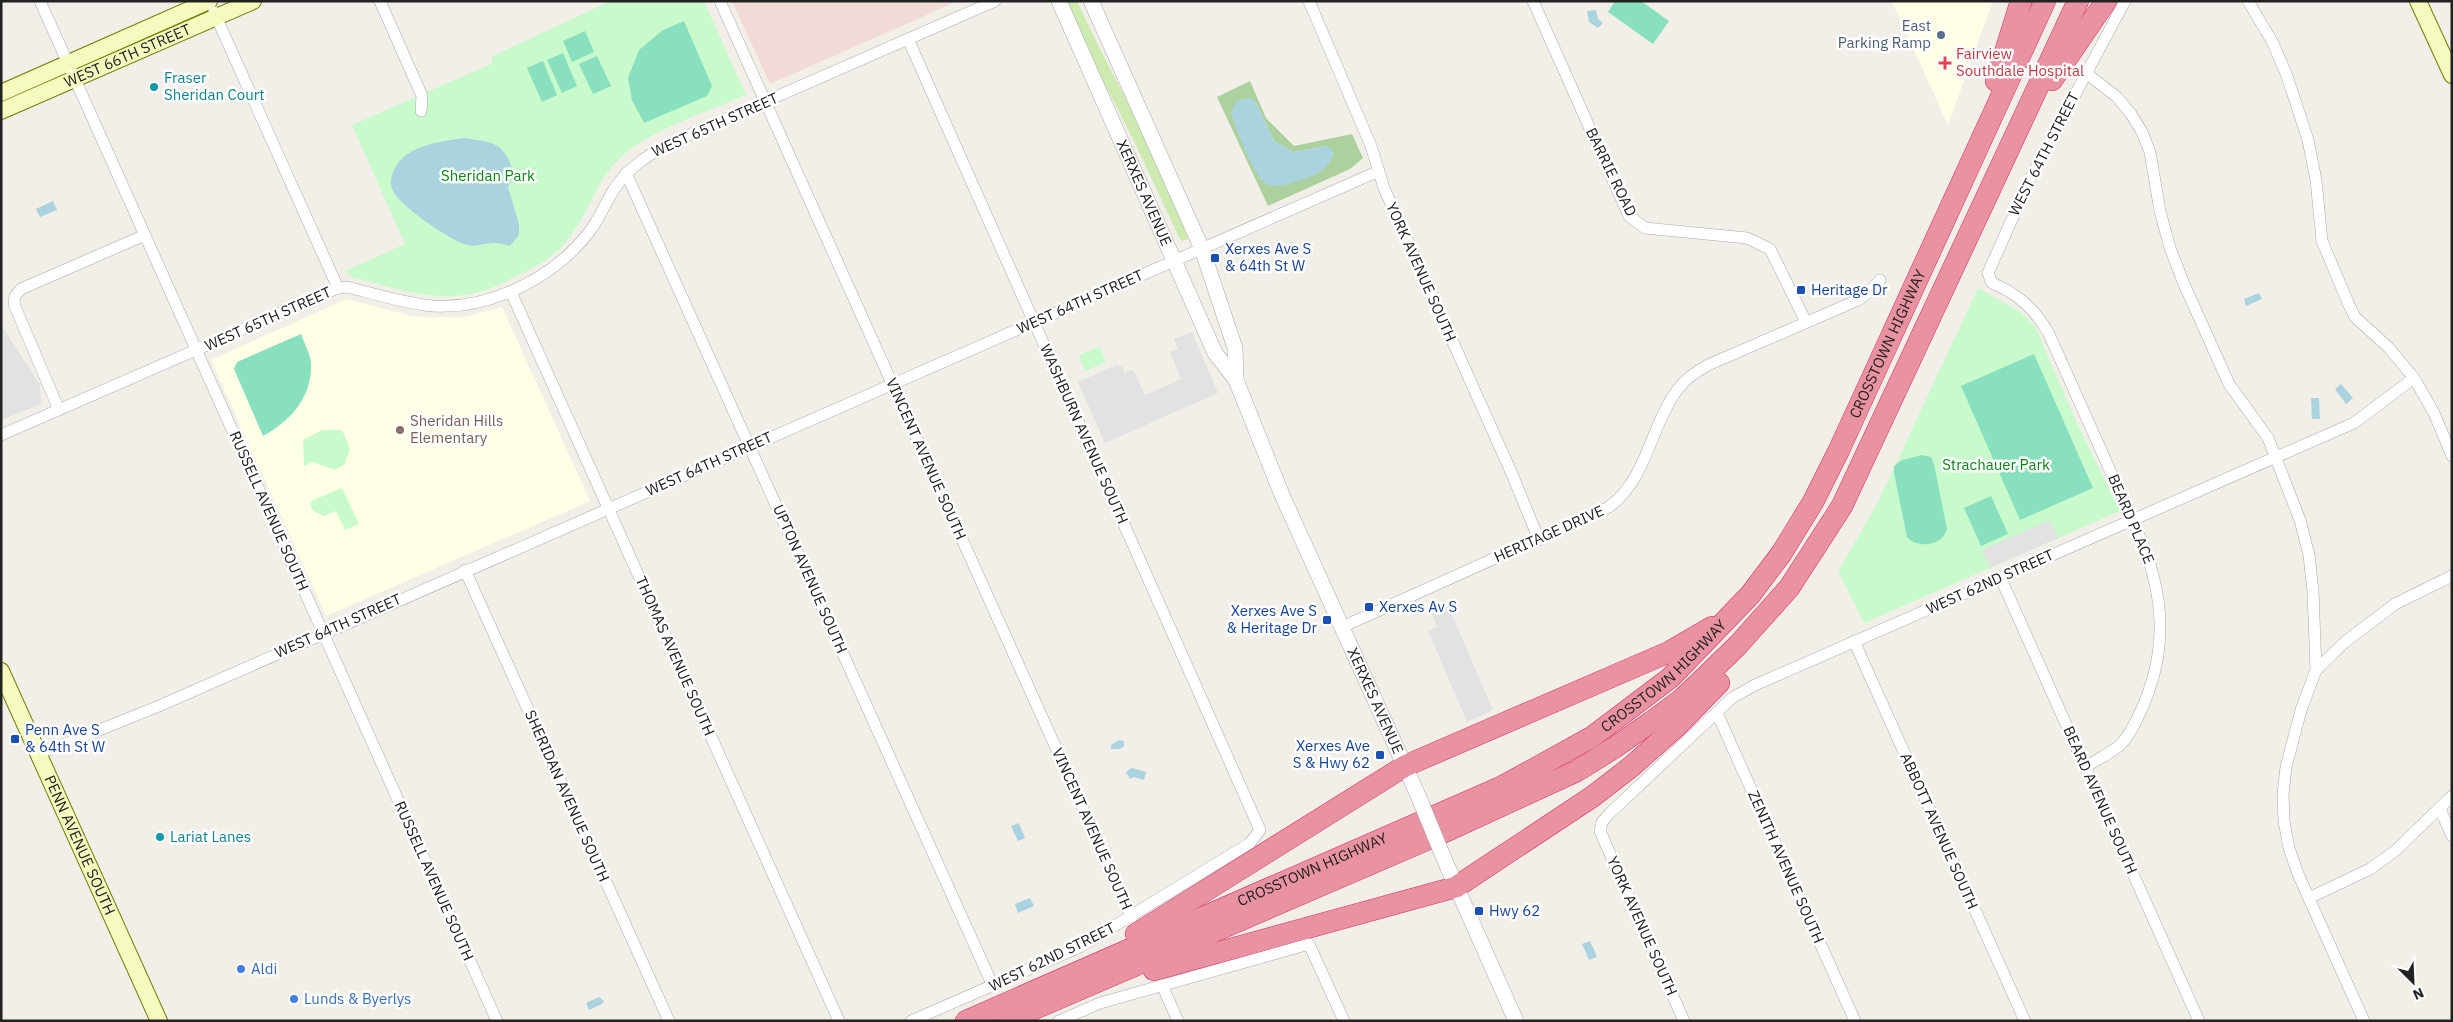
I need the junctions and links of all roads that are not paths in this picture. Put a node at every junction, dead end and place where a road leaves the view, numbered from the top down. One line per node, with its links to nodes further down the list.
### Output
1 (40, 1): 20 (street, RUSSELL AVENUE SOUTH)
2 (209, 1): 18 (street); 20 (main road, WEST 66TH STREET)
3 (253, 1): 18 (main road, WEST 66TH STREET)
4 (380, 1): 26 (street)
5 (720, 1): 24 (street, VINCENT AVENUE SOUTH)
6 (995, 1): 19 (street, WEST 65TH STREET)
7 (1059, 1): 33 (street, XERXES AVENUE)
8 (1091, 1): 32 (street, XERXES AVENUE)
9 (1310, 1): 29 (street, YORK AVENUE SOUTH)
10 (1533, 1): 39 (street, BARRIE ROAD)
11 (2021, 1): 28 (highway)
12 (2045, 1): 28 (highway, CROSSTOWN HIGHWAY)
13 (2078, 1): 27 (highway, CROSSTOWN HIGHWAY)
14 (2106, 1): 27 (highway)
15 (2124, 1): 21 (street, WEST 64TH STREET)
16 (2248, 1): 41 (street)
17 (2418, 1): 22 (main road)
18 (217, 18): 20 (main road, WEST 66TH STREET); 36 (street)
19 (908, 39): 24 (street, WEST 65TH STREET); 38 (street, WASHBURN AVENUE SOUTH)
20 (71, 71): 23 (main road, WEST 66TH STREET); 25 (main road, WEST 66TH STREET); 31 (street, RUSSELL AVENUE SOUTH)
21 (2086, 73): 35 (street, WEST 64TH STREET); 48 (street)
22 (2452, 75)
23 (1, 93)
24 (765, 102): 30 (street, WEST 65TH STREET); 43 (street, VINCENT AVENUE SOUTH)
25 (1, 111)
26 (421, 111)
27 (2025, 115): 55 (highway, CROSSTOWN HIGHWAY)
28 (1981, 139): 56 (highway, CROSSTOWN HIGHWAY)
29 (1379, 171): 32 (street, WEST 64TH STREET); 51 (street, YORK AVENUE SOUTH)
30 (626, 173): 37 (street, WEST 65TH STREET); 46 (street, UPTON AVENUE SOUTH)
31 (145, 235): 40 (street, RUSSELL AVENUE SOUTH); 44 (street)
32 (1202, 249): 33 (street, WEST 64TH STREET); 42 (street, XERXES AVENUE)
33 (1175, 260): 38 (street, WEST 64TH STREET); 42 (street, XERXES AVENUE)
34 (1880, 280): 39 (street, HERITAGE DRIVE)
35 (1992, 283): 50 (street, BEARD PLACE)
36 (338, 288): 37 (street, WEST 65TH STREET); 40 (street, WEST 65TH STREET)
37 (511, 292): 49 (street, THOMAS AVENUE SOUTH)
38 (1034, 322): 43 (street, WEST 64TH STREET); 68 (street, WASHBURN AVENUE SOUTH)
39 (1806, 322): 51 (street, HERITAGE DRIVE)
40 (197, 350): 44 (street, WEST 65TH STREET); 58 (street, RUSSELL AVENUE SOUTH)
41 (2414, 378): 47 (street); 48 (street, WEST 62ND STREET)
42 (1236, 380): 57 (street, XERXES AVENUE)
43 (892, 384): 46 (street, WEST 64TH STREET); 73 (street, VINCENT AVENUE SOUTH)
44 (59, 410): 45 (street, WEST 65TH STREET)
45 (1, 435)
46 (750, 446): 49 (street, WEST 64TH STREET); 75 (street, UPTON AVENUE SOUTH)
47 (2452, 456)
48 (2276, 457): 50 (street, WEST 62ND STREET); 60 (street)
49 (608, 508): 52 (street, WEST 64TH STREET); 80 (street, THOMAS AVENUE SOUTH)
50 (2132, 520): 54 (street, WEST 62ND STREET); 65 (street, BEARD PLACE)
51 (1539, 540): 57 (street, HERITAGE DRIVE)
52 (465, 570): 58 (street, WEST 64TH STREET); 79 (street, SHERIDAN AVENUE SOUTH)
53 (2452, 576): 60 (street)
54 (2001, 579): 59 (street, WEST 62ND STREET); 65 (street, BEARD AVENUE SOUTH)
55 (1789, 588): 71 (highway); 76 (highway, CROSSTOWN HIGHWAY)
56 (1732, 616): 64 (highway); 76 (highway, CROSSTOWN HIGHWAY)
57 (1342, 627): 64 (street, XERXES AVENUE)
58 (323, 633): 63 (street, WEST 64TH STREET); 78 (street, RUSSELL AVENUE SOUTH)
59 (1854, 641): 62 (street, WEST 62ND STREET); 90 (street, ABBOTT AVENUE SOUTH)
60 (2316, 670): 72 (street)
61 (1, 671): 63 (main road, PENN AVENUE SOUTH)
62 (1717, 713): 69 (street, WEST 62ND STREET); 89 (street, ZENITH AVENUE SOUTH)
63 (37, 752): 77 (main road, PENN AVENUE SOUTH)
64 (1405, 766): 71 (street, XERXES AVENUE, bridge); 76 (highway)
65 (2085, 766): 91 (street, BEARD AVENUE SOUTH)
66 (2452, 796): 67 (street)
67 (2440, 809): 70 (street); 72 (street)
68 (1260, 830): 73 (street, WEST 62ND STREET)
69 (1600, 831): 88 (street, YORK AVENUE SOUTH)
70 (2452, 836)
71 (1452, 878): 76 (highway); 87 (street, XERXES AVENUE)
72 (2309, 898): 92 (street)
73 (1132, 917): 75 (street, WEST 62ND STREET)
74 (1162, 985): 84 (street); 85 (street); 86 (street)
75 (993, 986): 81 (street, WEST 62ND STREET)
76 (1044, 995): 82 (highway, CROSSTOWN HIGHWAY); 83 (highway, CROSSTOWN HIGHWAY)
77 (158, 1021)
78 (497, 1021)
79 (669, 1021)
80 (839, 1021)
81 (911, 1021)
82 (966, 1021)
83 (1006, 1021)
84 (1059, 1021)
85 (1178, 1021)
86 (1344, 1021)
87 (1516, 1021)
88 (1684, 1021)
89 (1855, 1021)
90 (2025, 1021)
91 (2199, 1021)
92 (2364, 1021)

